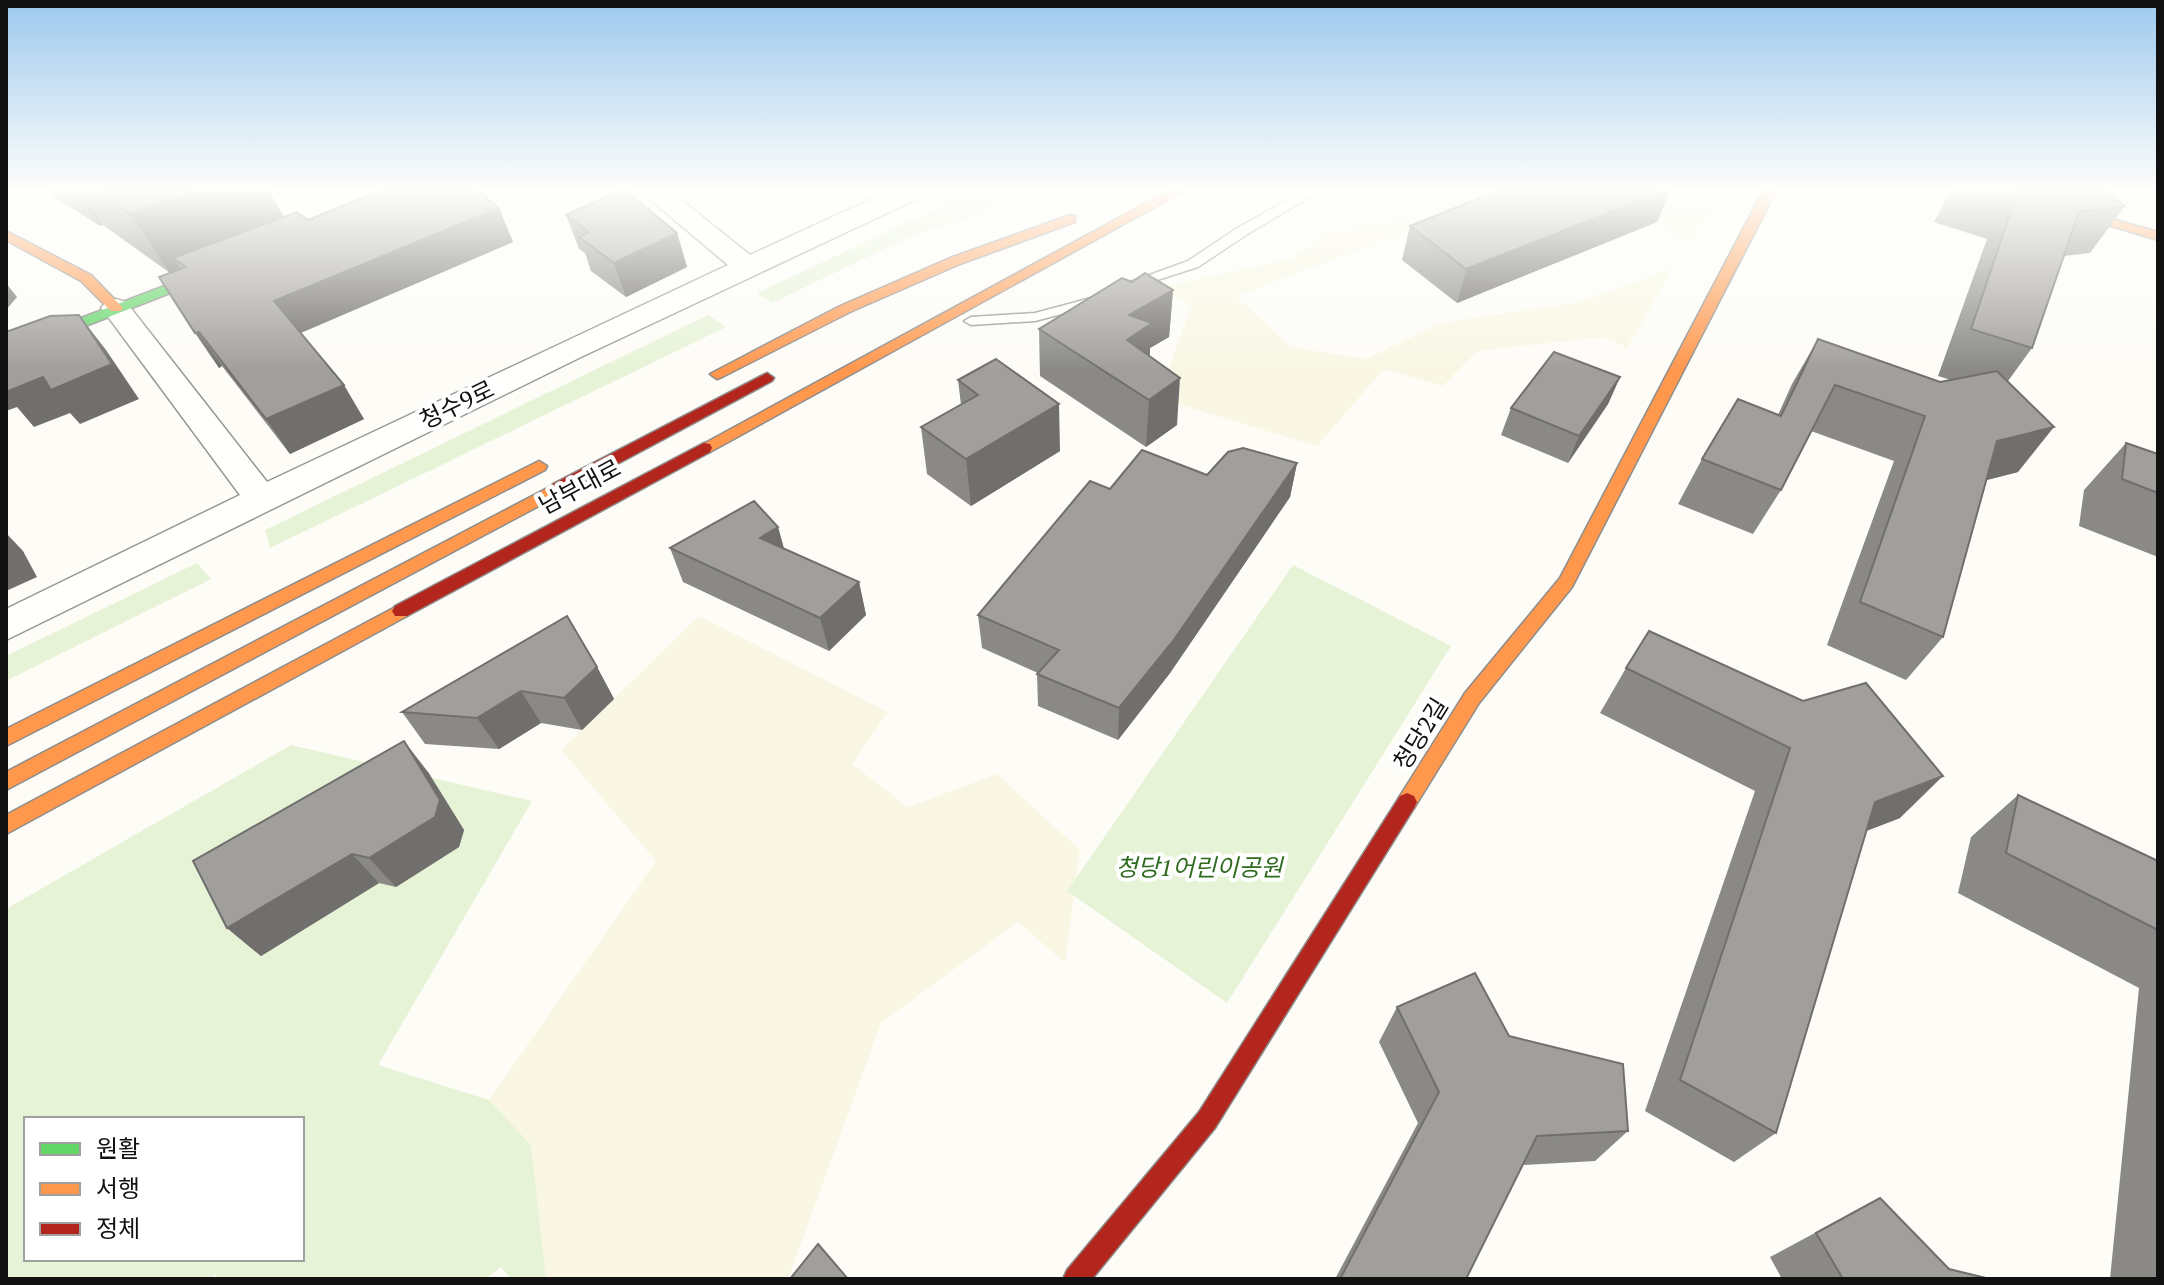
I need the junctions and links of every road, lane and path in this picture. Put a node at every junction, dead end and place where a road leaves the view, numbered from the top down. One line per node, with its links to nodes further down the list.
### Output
1 (36, 251): 13 (main road)
2 (727, 251): 11 (street)
3 (779, 251): 11 (street, 청수9로)
4 (982, 251): 18 (main road)
5 (1009, 251): 12 (main road)
6 (1067, 251): 24 (main road, 남부대로)
7 (1074, 251): 14 (main road)
8 (1213, 251): 14 (lane)
9 (1739, 251): 25 (main road, 청당2길)
10 (246, 258): 13 (main road)
11 (746, 266): 20 (street, 청수9로)
12 (927, 294)
13 (116, 308): 15 (main road); 20 (street)
14 (971, 321): 16 (main road)
15 (6, 352)
16 (920, 352)
17 (788, 368): 23 (main road, 남부대로)
18 (703, 382)
19 (561, 454): 22 (main road)
20 (261, 498): 21 (street, 청수9로)
21 (6, 626)
22 (6, 738)
23 (6, 782)
24 (6, 825)
25 (1076, 1279)

